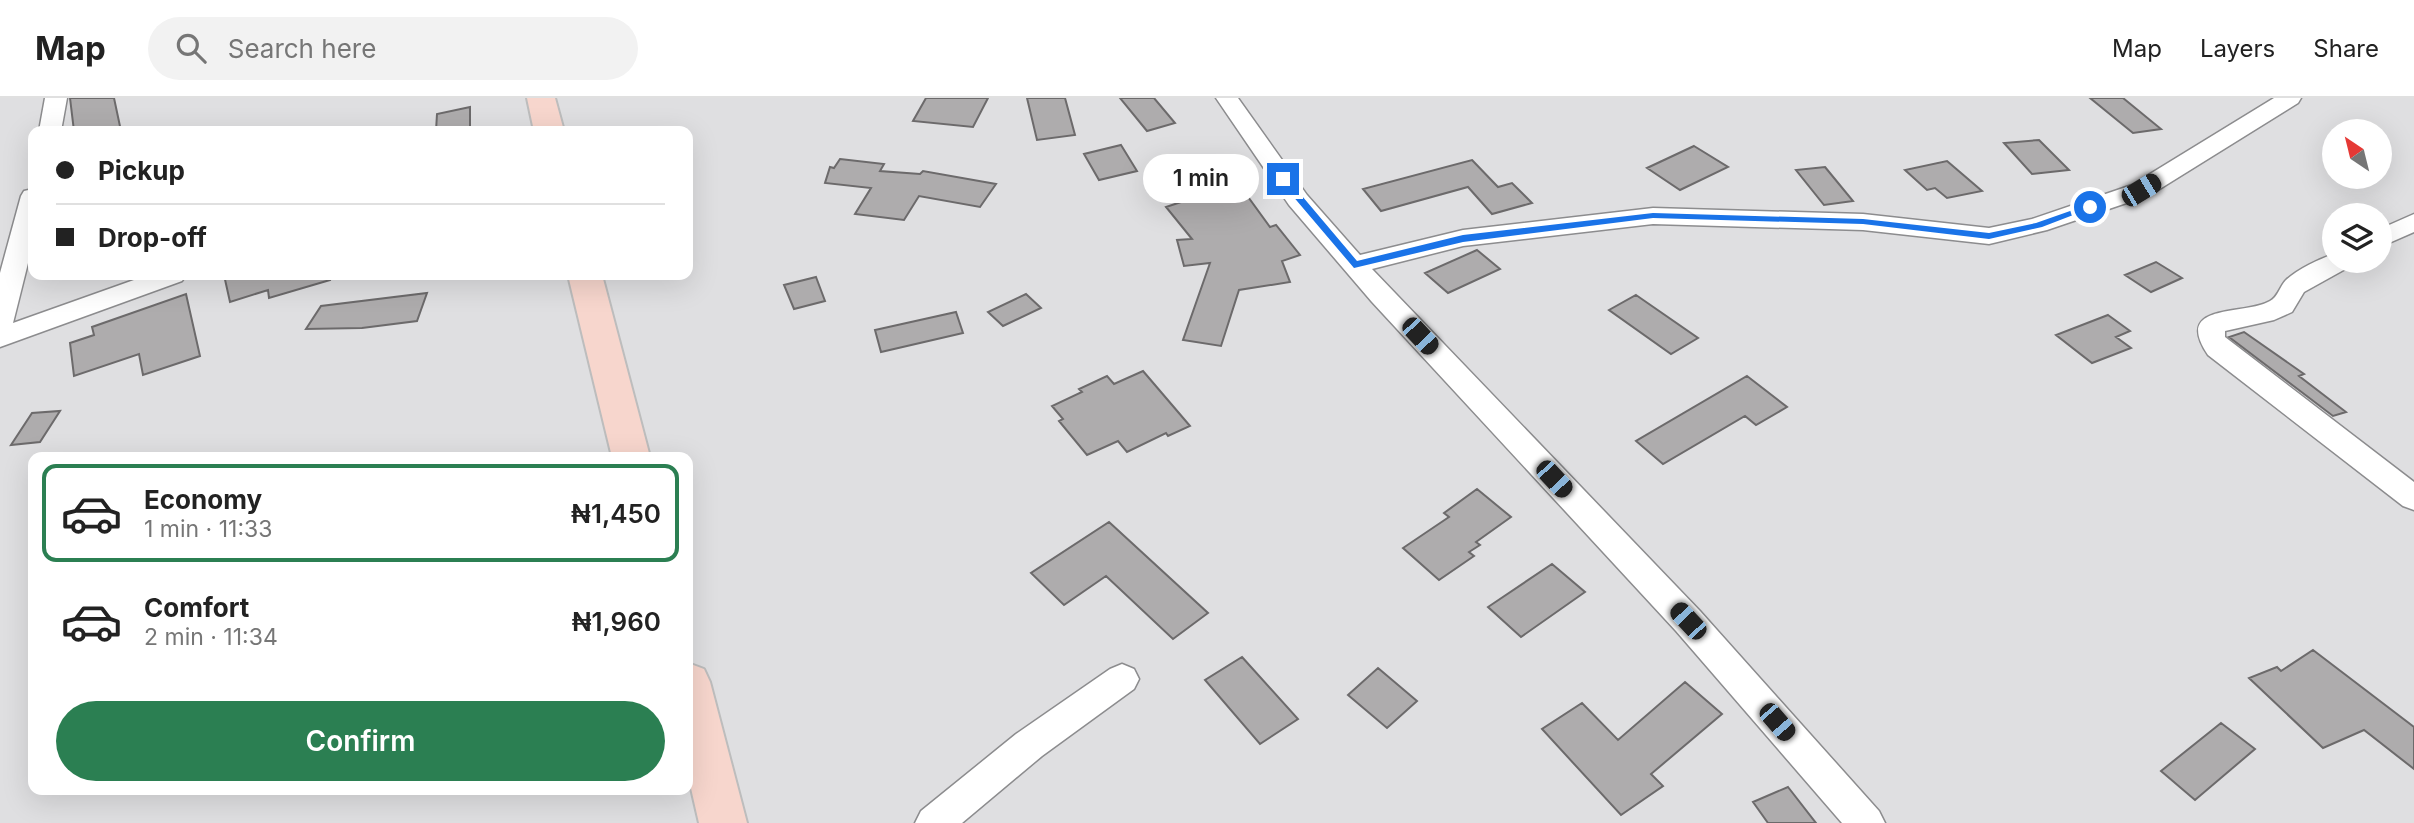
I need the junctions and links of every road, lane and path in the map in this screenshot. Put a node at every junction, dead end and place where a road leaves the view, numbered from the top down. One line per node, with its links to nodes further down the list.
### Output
1 (55, 98): 5 (street)
2 (541, 98): 6 (main road)
3 (1227, 98): 10 (street)
4 (2290, 98): 10 (street)
5 (51, 126)
6 (548, 126)
7 (28, 215): 14 (street)
8 (2414, 222): 9 (street)
9 (2392, 233)
10 (1354, 265): 22 (street)
11 (2322, 271): 17 (street)
12 (159, 280): 15 (street)
13 (585, 280): 16 (main road)
14 (0, 322)
15 (0, 338)
16 (630, 452)
17 (2414, 498)
18 (1122, 679): 21 (street)
19 (693, 702): 20 (main road)
20 (723, 823)
21 (934, 823)
22 (1866, 823)

